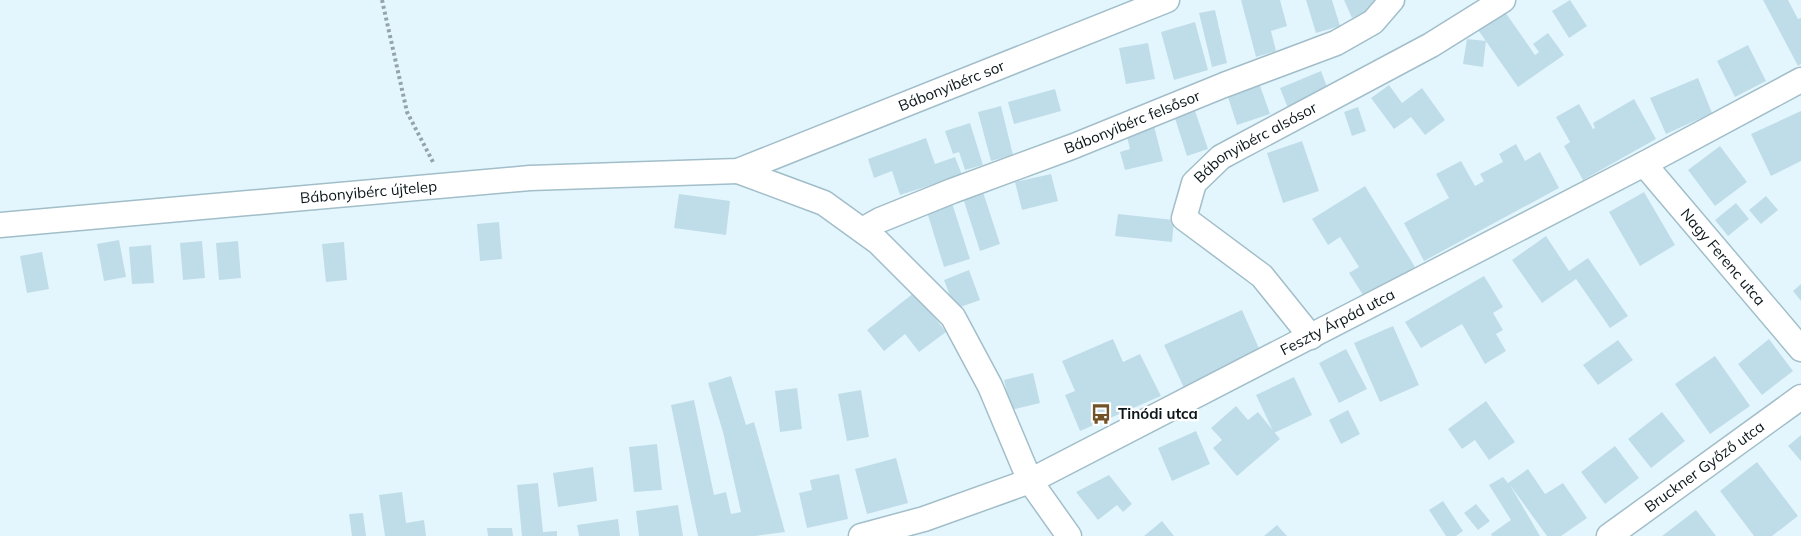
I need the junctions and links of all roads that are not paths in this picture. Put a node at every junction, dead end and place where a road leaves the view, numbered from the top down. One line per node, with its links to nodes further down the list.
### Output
1 (1167, 0): 6 (street, Bábonyibérc sor)
2 (1392, 0): 8 (street, Bábonyibérc felsősor)
3 (1503, 0): 9 (street, Bábonyibérc alsósor)
4 (1801, 80): 5 (street, Feszty Árpád utca)
5 (1644, 164): 9 (street, Feszty Árpád utca); 10 (street, Nagy Ferenc utca)
6 (738, 171): 7 (street, Bábonyibérc újtelep); 8 (street)
7 (0, 225)
8 (861, 230): 12 (street)
9 (1311, 337): 12 (street, Feszty Árpád utca)
10 (1801, 349)
11 (1801, 397): 15 (street, Bruckner Győző utca)
12 (1030, 481): 13 (street, Feszty Árpád utca); 14 (street)
13 (861, 536)
14 (1069, 536)
15 (1609, 536)

